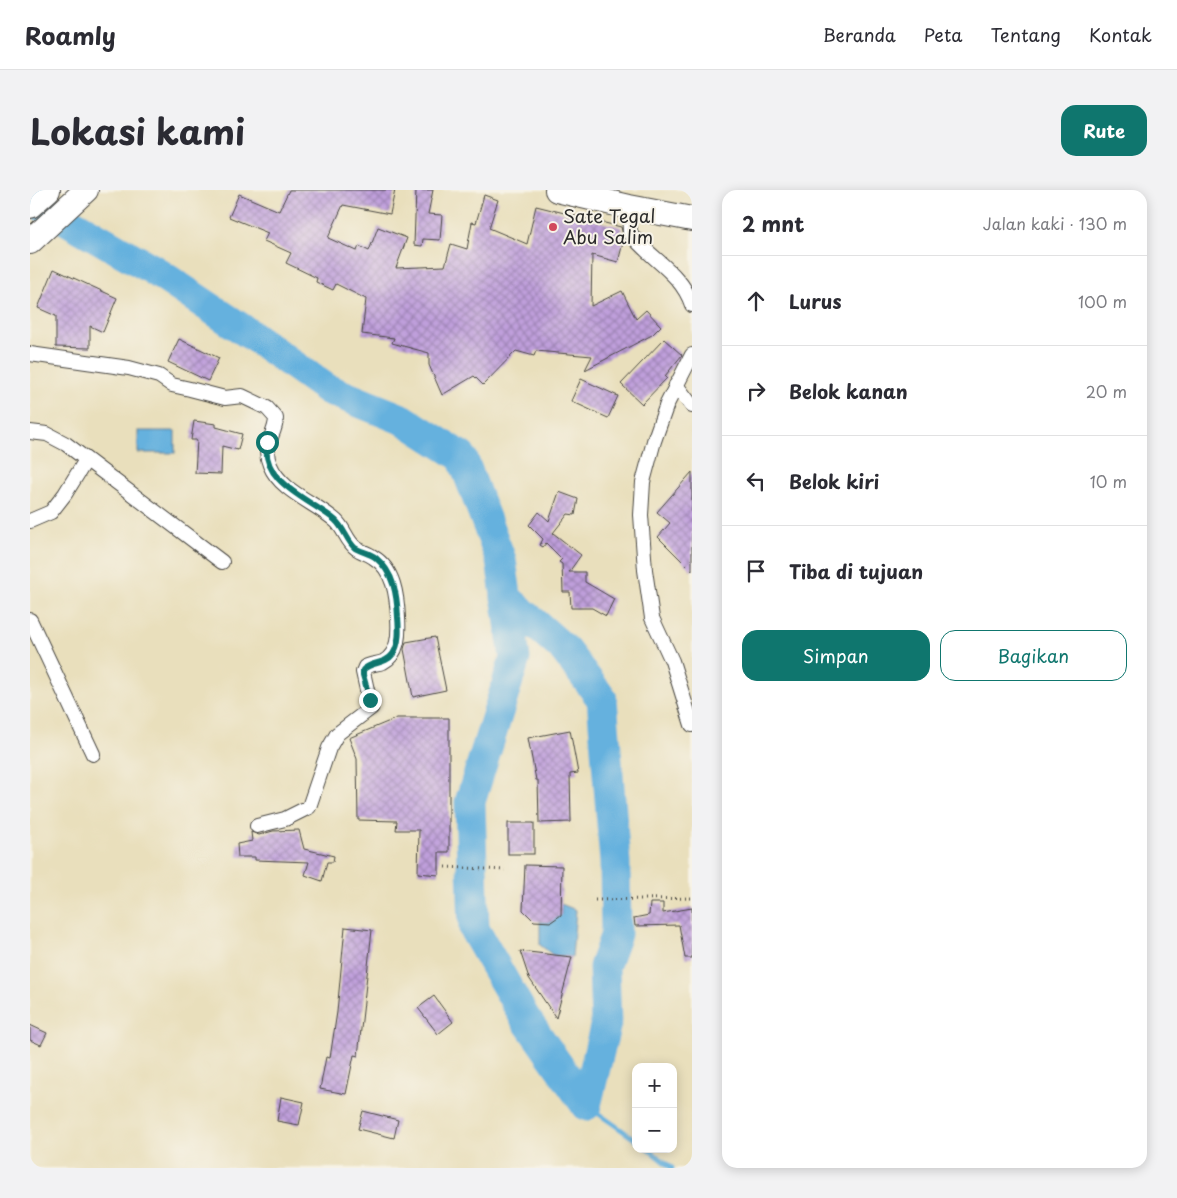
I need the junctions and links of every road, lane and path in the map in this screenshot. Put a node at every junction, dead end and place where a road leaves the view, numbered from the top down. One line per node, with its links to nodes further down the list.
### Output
1 (48, 190): 4 (highway)
2 (86, 190): 7 (highway)
3 (570, 192): 5 (highway)
4 (30, 206)
5 (629, 208): 6 (highway); 8 (street)
6 (692, 219)
7 (30, 242)
8 (692, 305)
9 (30, 354): 20 (street)
10 (692, 355): 11 (street)
11 (676, 385): 12 (street); 18 (street)
12 (692, 406)
13 (30, 432): 14 (street)
14 (86, 460): 15 (street); 16 (street)
15 (30, 522)
16 (222, 562)
17 (30, 620): 19 (street)
18 (692, 725)
19 (93, 754)
20 (257, 826)
21 (445, 867): 22 (path)
22 (505, 870)
23 (692, 898): 24 (path)
24 (595, 900)

